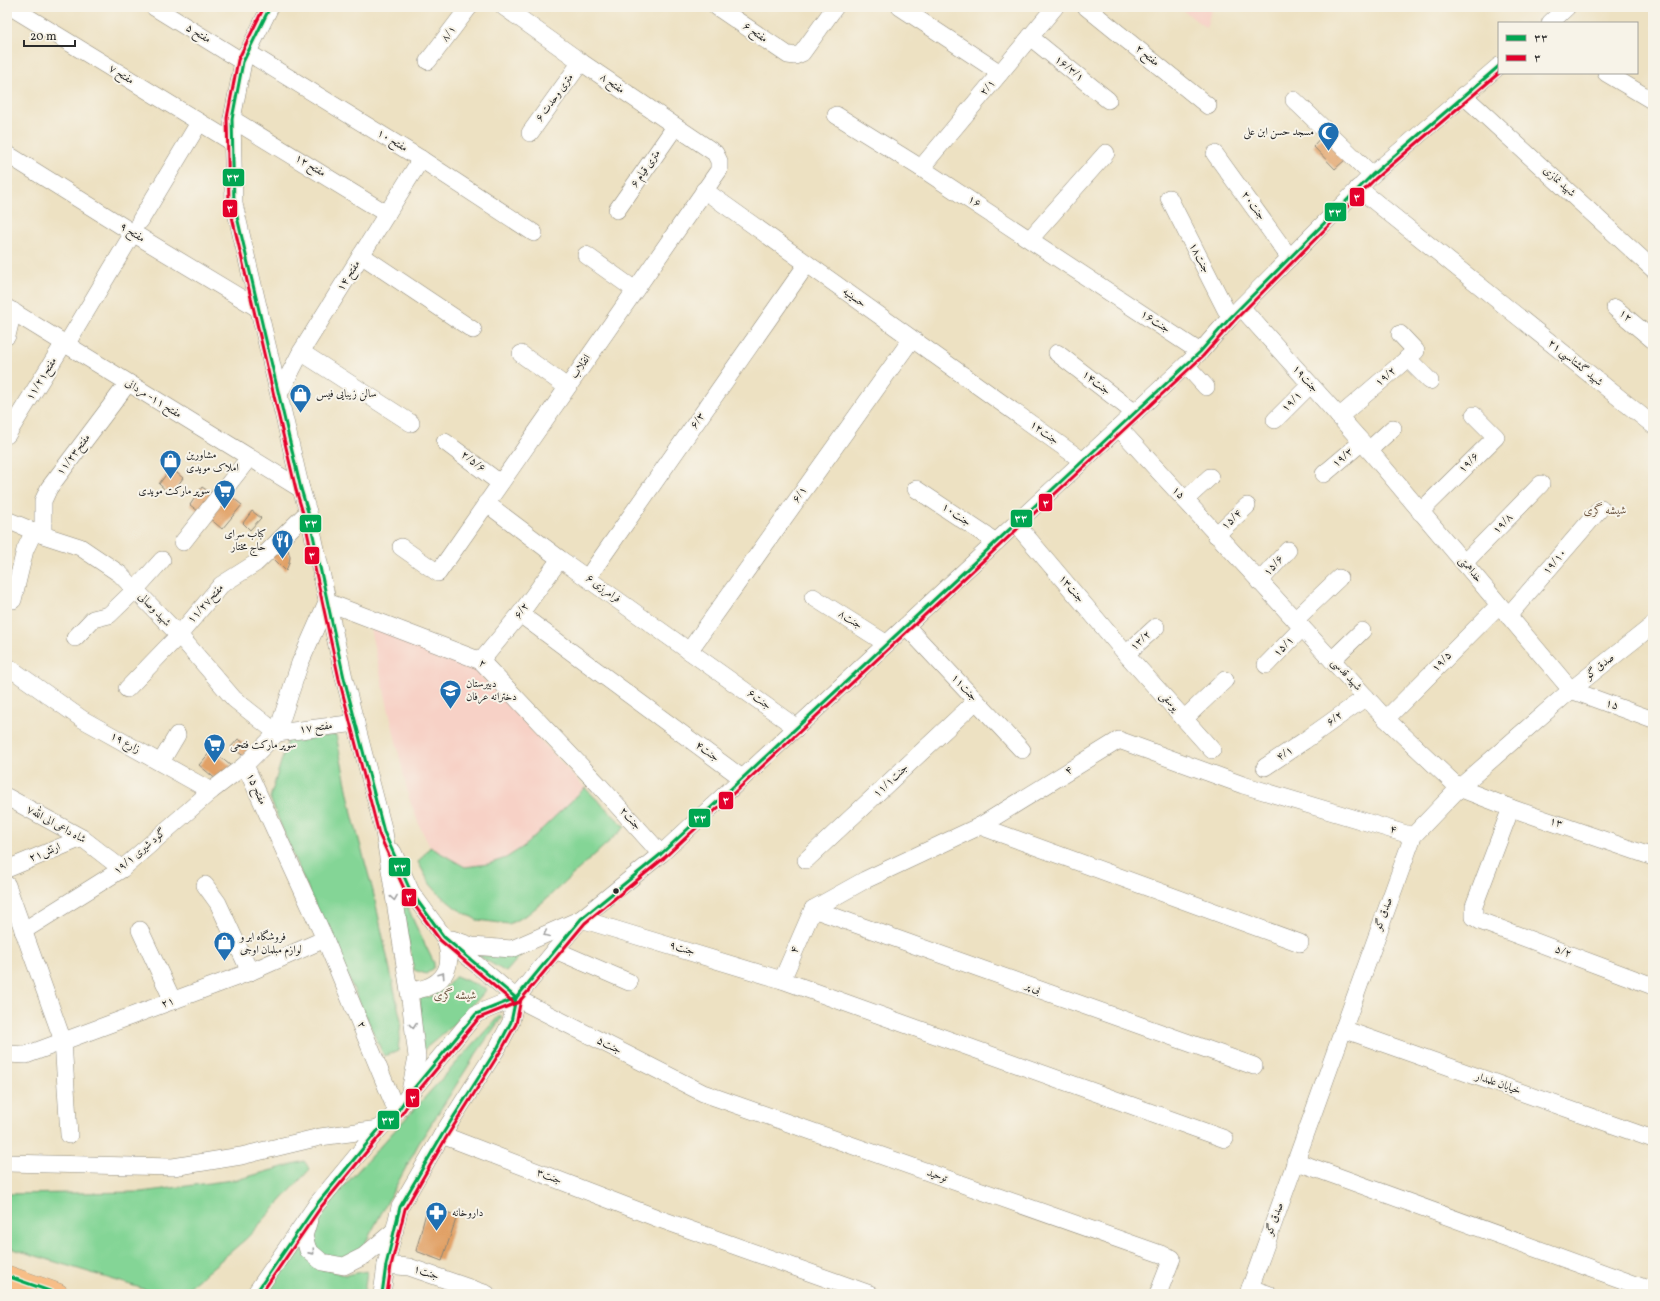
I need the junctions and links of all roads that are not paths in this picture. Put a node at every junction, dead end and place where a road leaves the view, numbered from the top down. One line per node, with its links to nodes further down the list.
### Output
1 (11, 7): 27 (street, مفتح ۷)
2 (154, 7): 14 (street, مفتح ۵)
3 (270, 7): 14 (street)
4 (469, 7): 15 (street, ۸/۱)
5 (504, 7): 16 (street, مفتح ۸)
6 (718, 7): 7 (street, مفتح ۶)
7 (835, 7)
8 (900, 7): 18 (street)
9 (1055, 7): 13 (street, ۲/۱)
10 (1086, 7): 24 (street, مفتح ۲)
11 (1567, 7): 12 (street)
12 (1551, 22)
13 (1030, 37): 18 (street, ۲/۱); 21 (street, ۱۶/۳/۱)
14 (245, 57): 26 (street); 34 (street, مفتح ۱۰)
15 (428, 60)
16 (581, 62): 28 (street, مفتح ۸); 29 (street, ۶ متری وحدت)
17 (1498, 67): 20 (street)
18 (1000, 73): 36 (street, ۲/۱)
19 (1608, 74): 23 (street)
20 (1463, 95): 37 (street); 50 (street, شهید نمازی)
21 (1108, 100)
22 (1294, 100): 37 (street)
23 (1653, 101)
24 (1208, 106)
25 (836, 115): 36 (street, ۱۶)
26 (232, 119): 30 (street); 42 (street, مفتح ۱۲)
27 (199, 123): 30 (street, مفتح ۷); 43 (street, مفتح۱۱/۲۱)
28 (675, 127): 35 (street, مفتح ۸); 41 (street, ۶ متری قیام)
29 (530, 133)
30 (232, 142): 54 (street)
31 (1106, 153): 45 (street)
32 (7, 154): 43 (street, مفتح ۹)
33 (1215, 154): 48 (street, جنت۲۰)
34 (421, 159): 42 (street, مفتح ۱۴); 44 (street, مفتح ۱۰)
35 (719, 161): 39 (street, انقلاب)
36 (921, 168): 45 (street, ۱۶)
37 (1372, 175): 38 (street)
38 (1358, 188): 48 (street); 81 (street, شهید گشتاسبی ۲۱)
39 (704, 190): 49 (street, حسینیه); 51 (street, انقلاب)
40 (1169, 198): 56 (street, جنت۱۸)
41 (617, 210)
42 (387, 214): 46 (street, مفتح ۱۴)
43 (136, 227): 54 (street, مفتح ۹); 62 (street, مفتح۱۱/۲۱)
44 (534, 233)
45 (1030, 239): 52 (street, ۱۶)
46 (362, 255): 57 (street); 63 (street, مفتح ۱۴)
47 (586, 255): 51 (street)
48 (1290, 258): 56 (street)
49 (807, 264): 60 (street, حسینیه); 113 (street, ۶/۳)
50 (1653, 269)
51 (635, 290): 72 (street, انقلاب)
52 (1110, 293): 64 (street, جنت۱۶)
53 (1615, 308): 61 (street, ۱۲)
54 (259, 309): 74 (street)
55 (10, 310): 59 (street); 62 (street, مفتح ۱۱- مردانی)
56 (1235, 313): 64 (street); 71 (street, جنت۱۹)
57 (473, 330)
58 (1400, 334): 67 (street)
59 (7, 336)
60 (911, 340): 75 (street, حسینیه); 130 (street, ۶/۱)
61 (1653, 340)
62 (65, 344): 70 (street, مفتح ۱۱- مردانی); 84 (street, مفتح۱۱/۲۱)
63 (302, 352): 74 (street, مفتح ۱۴); 80 (street)
64 (1200, 352): 68 (street)
65 (1057, 353): 76 (street, جنت۱۴)
66 (520, 354): 72 (street)
67 (1407, 358): 69 (street); 78 (street, ۱۹/۲)
68 (1186, 365): 73 (street); 76 (street)
69 (1430, 381)
70 (128, 383): 87 (street, مفتح ۱۱- مردانی); 103 (street, مفتح۱۱/۲۳)
71 (1310, 384): 78 (street, جنت۱۹); 79 (street, ۱۹/۱)
72 (567, 387): 91 (street, انقلاب)
73 (1206, 387)
74 (279, 394): 93 (street)
75 (1004, 405): 88 (street, جنت۱۲)
76 (1135, 413): 82 (street)
77 (1474, 415): 100 (street, ۱۹/۶)
78 (1339, 417): 86 (street, جنت۱۹)
79 (1275, 420)
80 (411, 423)
81 (1653, 425)
82 (1119, 428): 88 (street); 95 (street, ۱۵)
83 (1393, 428): 86 (street, ۱۹/۳)
84 (7, 435)
85 (445, 442): 91 (street, ۲/۵/۶)
86 (1365, 446): 89 (street, ۱۹/۳); 100 (street, خداهمتی)
87 (249, 458): 93 (street, مفتح ۱۱- مردانی); 105 (street)
88 (1083, 461): 102 (street)
89 (1324, 474)
90 (1210, 477): 95 (street)
91 (500, 483): 96 (street, انقلاب)
92 (1541, 484): 112 (street, ۱۹/۸)
93 (301, 489): 99 (street)
94 (916, 489): 106 (street, جنت۱۰)
95 (1185, 500): 104 (street, ۱۵)
96 (486, 503): 107 (street, انقلاب); 109 (street, فرامرزی ۶)
97 (1247, 506): 104 (street, ۱۵/۴)
98 (1601, 508): 120 (street, ۱۹/۱۰)
99 (308, 512): 119 (street); 127 (street, مفتح۱۱/۲۷)
100 (1420, 512): 112 (street, خداهمتی)
101 (7, 520): 103 (street, شهید وصالی)
102 (1016, 524): 106 (street); 131 (street, جنت۱۳)
103 (38, 533): 116 (street, شهید وصالی); 118 (street)
104 (1216, 535): 110 (street, ۱۵)
105 (183, 542)
106 (996, 542): 124 (street)
107 (401, 547)
108 (1288, 550): 115 (street, ۱۵/۶)
109 (560, 559): 113 (street, فرامرزی ۶); 121 (street, ۶/۲)
110 (1238, 559): 115 (street, شهید قدسی)
111 (162, 560): 116 (street)
112 (1464, 563): 120 (street, خداهمتی)
113 (588, 577): 130 (street, فرامرزی ۶)
114 (1339, 578): 122 (street, ۱۵/۱)
115 (1259, 582): 122 (street, شهید قدسی)
116 (135, 590): 127 (street, شهید وصالی); 128 (street)
117 (813, 597): 129 (street, جنت۸)
118 (13, 600)
119 (327, 602): 133 (street, ۲); 145 (street); 147 (street, مفتح ۱۵)
120 (1503, 610): 139 (street, خداهمتی); 143 (street, ۱۹/۵)
121 (520, 614): 133 (street, ۶/۲); 155 (street, جنت۴)
122 (1299, 624): 132 (street, شهید قدسی); 134 (street, ۱۵/۱)
123 (1653, 625): 139 (street, صدق گو)
124 (906, 626): 129 (street); 141 (street, جنت۱۱)
125 (1156, 627): 131 (street, ۱۳/۲)
126 (1362, 631): 132 (street)
127 (179, 635): 138 (street, مفتح۱۱/۲۷); 147 (street, شهید وصالی)
128 (75, 638)
129 (887, 644): 146 (street)
130 (690, 651): 136 (street, فرامرزی ۶)
131 (1126, 654): 142 (street, یوسفی)
132 (1332, 660): 140 (street, شهید قدسی)
133 (481, 661): 156 (street, ۲)
134 (1266, 665)
135 (7, 666): 152 (street, ۱۹ زارع)
136 (721, 672): 146 (street, جنت۶)
137 (1225, 680): 142 (street)
138 (127, 689)
139 (1571, 690): 144 (street, ۱۵); 157 (street, صدق گو)
140 (1366, 697): 143 (street, شهید قدسی); 149 (street, ۶/۲)
141 (976, 701): 150 (street, جنت۱۱); 167 (street, جنت۱۱/۱)
142 (1184, 719): 151 (street, یوسفی)
143 (1386, 719): 157 (street, شهید قدسی)
144 (1653, 720)
145 (356, 723): 147 (street, مفتح ۱۷); 162 (street)
146 (797, 728): 155 (street)
147 (277, 733): 153 (street, مفتح ۱۵)
148 (177, 735): 152 (street)
149 (1304, 741): 154 (street, ۴/۱)
150 (1022, 750)
151 (1212, 750)
152 (160, 762): 158 (street, ۱۹ زارع)
153 (245, 765): 158 (street); 177 (street, مفتح ۱۵)
154 (1265, 767)
155 (742, 778): 165 (street)
156 (598, 784): 165 (street, جنت۲)
157 (1459, 788): 160 (street, ۱۳); 163 (street, صدق گو)
158 (211, 791): 169 (street, ۱۹/۱ گود شیری)
159 (7, 797): 164 (street, شاه داعی الی الله۷)
160 (1512, 808): 166 (street, ۱۳); 183 (street, ۵/۲)
161 (980, 826): 163 (street, ۴); 172 (street, ۴); 178 (street)
162 (384, 832): 176 (street); 184 (street, one-way to 184)
163 (1413, 836): 187 (street, صدق گو)
164 (82, 838): 168 (street, ارتش۲۱); 169 (street, شاه داعی الی الله۷)
165 (661, 854): 173 (street)
166 (1653, 857)
167 (806, 860)
168 (7, 869)
169 (122, 869): 175 (street, ۱۹/۱ گود شیری)
170 (7, 885): 175 (street)
171 (205, 885): 180 (street)
172 (813, 909): 181 (street, ۴); 190 (street, بی پر)
173 (581, 919): 176 (street, one-way to 176); 179 (street); 181 (street, جنت۹)
174 (140, 930): 186 (street)
175 (23, 931): 188 (street)
176 (444, 937): 184 (street, one-way to 176); 185 (street, جنت۵)
177 (325, 939): 180 (street, ۲۱); 193 (street, ۲)
178 (1300, 943)
179 (555, 950): 182 (street); 185 (street)
180 (250, 972): 186 (street, ۲۱)
181 (782, 980): 197 (street, جنت۹)
182 (629, 982)
183 (1653, 986)
184 (409, 991): 191 (street, one-way to 191)
185 (516, 998): 191 (street); 192 (street, جنت۵); 196 (street)
186 (173, 1001): 188 (street, ۲۱)
187 (1343, 1029): 198 (street, خیابان علمدار); 199 (street, صدق گو)
188 (63, 1041): 189 (street, ۲۱); 195 (street)
189 (7, 1054)
190 (1254, 1066)
191 (410, 1093): 193 (street)
192 (703, 1094): 212 (street, توحید)
193 (397, 1112): 194 (street)
194 (379, 1129): 200 (street); 201 (street)
195 (69, 1135)
196 (442, 1135): 202 (street); 211 (street, جنت۳)
197 (1225, 1139)
198 (1653, 1139)
199 (1295, 1161): 205 (street, صدق گو); 206 (street)
200 (7, 1163)
201 (317, 1204): 202 (street, one-way to 202); 208 (street)
202 (395, 1230): 203 (street)
203 (386, 1265): 209 (street); 210 (street, جنت۱)
204 (7, 1276): 207 (main road)
205 (1249, 1291): 213 (street)
206 (1653, 1291)
207 (58, 1294)
208 (255, 1294)
209 (382, 1294)
210 (487, 1294)
211 (870, 1294)
212 (1158, 1294)
213 (1268, 1294)

